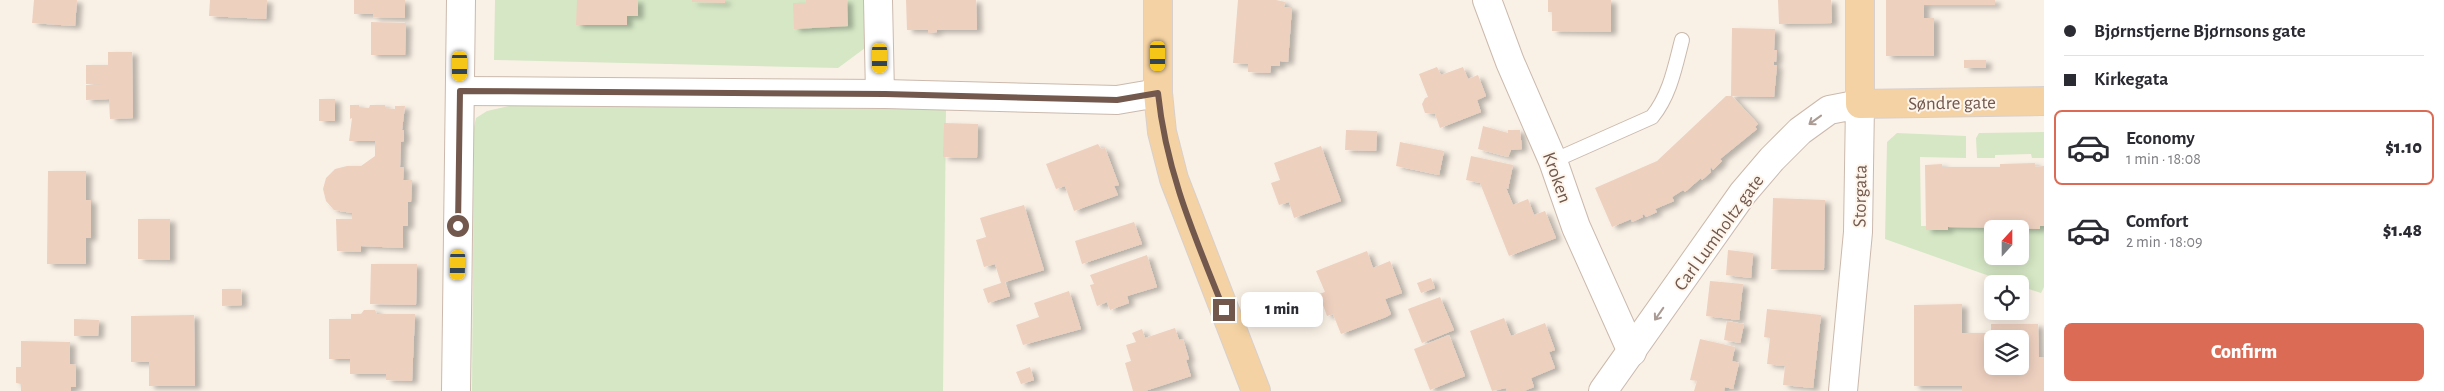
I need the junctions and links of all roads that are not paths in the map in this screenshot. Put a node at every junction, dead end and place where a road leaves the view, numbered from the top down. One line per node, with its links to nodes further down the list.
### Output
1 (461, 0): 7 (street)
2 (878, 0): 9 (street)
3 (1158, 0): 8 (main road)
4 (1487, 0): 12 (street, Kroken)
5 (1860, 0): 11 (main road, Storgata)
6 (1682, 40): 12 (lane)
7 (460, 91): 9 (street); 15 (street)
8 (1158, 93): 9 (street); 14 (main road)
9 (880, 94)
10 (2044, 101): 11 (main road, Søndre gate)
11 (1860, 104): 13 (street, Carl Lumholtz gate, one-way to 13); 17 (street, Storgata)
12 (1553, 161): 13 (street, Kroken)
13 (1632, 352): 16 (street, Carl Lumholtz gate)
14 (1254, 390)
15 (456, 391)
16 (1603, 391)
17 (1843, 391)

